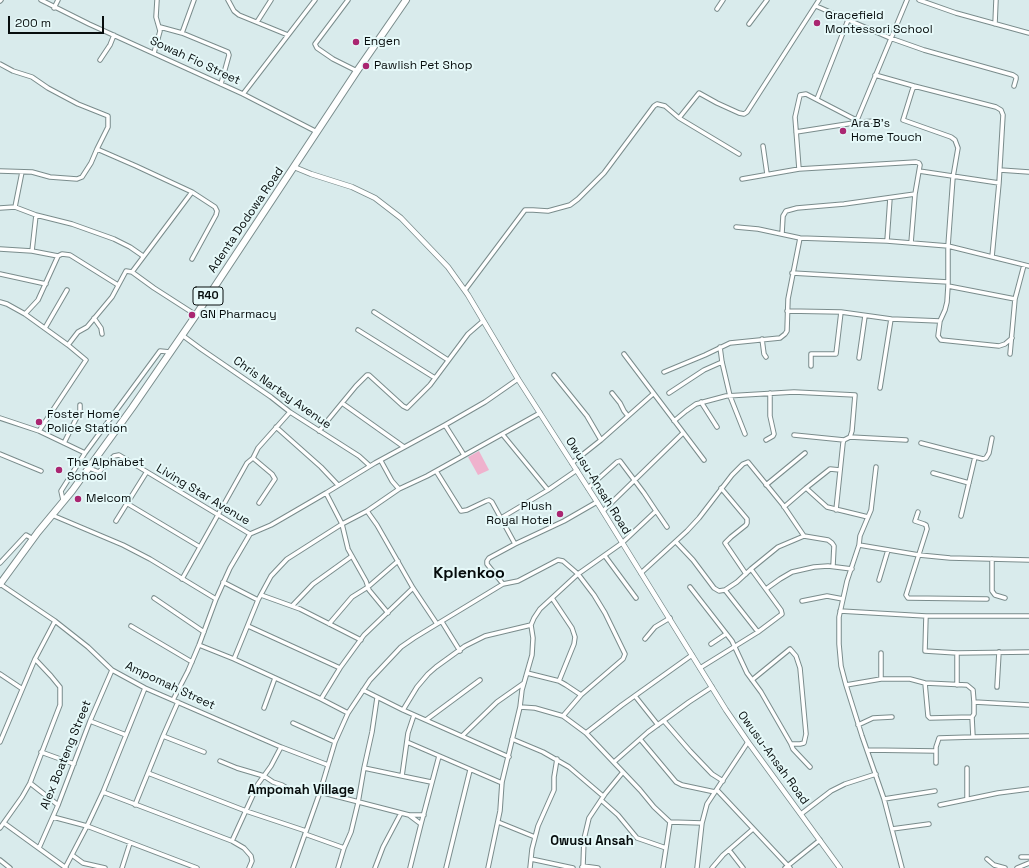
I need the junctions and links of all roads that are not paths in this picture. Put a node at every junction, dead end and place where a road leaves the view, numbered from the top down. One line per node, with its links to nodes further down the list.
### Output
1 (41, 0): 17 (street, Sowah Fio Street)
2 (58, 0): 17 (street)
3 (157, 0): 23 (street)
4 (194, 0): 24 (street)
5 (228, 0): 20 (street)
6 (271, 0): 20 (street)
7 (314, 0): 27 (street)
8 (348, 0): 32 (street)
9 (406, 0): 32 (main road, Adenta Dodowa Road / R40)
10 (723, 0): 18 (street)
11 (767, 0): 21 (street)
12 (819, 0): 16 (street)
13 (907, 0): 28 (street)
14 (919, 0): 22 (street)
15 (996, 0): 22 (street)
16 (816, 6): 19 (street); 39 (street)
17 (54, 8): 26 (street, Sowah Fio Street)
18 (717, 9)
19 (848, 20): 28 (street); 38 (street)
20 (257, 22): 27 (street)
21 (749, 24)
22 (994, 24): 25 (street)
23 (160, 27): 24 (street); 29 (street)
24 (182, 33): 34 (street)
25 (1029, 33)
26 (114, 35): 29 (street, Sowah Fio Street); 30 (street)
27 (288, 35): 37 (street)
28 (890, 38): 33 (street); 36 (street)
29 (154, 53): 34 (street, Sowah Fio Street)
30 (100, 60)
31 (0, 64): 45 (street)
32 (357, 71): 42 (main road, Adenta Dodowa Road / R40)
33 (875, 74): 35 (street); 40 (street)
34 (221, 84): 37 (street, Sowah Fio Street)
35 (914, 86): 49 (street); 55 (street)
36 (1014, 86)
37 (243, 94): 42 (street, Sowah Fio Street)
38 (817, 99): 40 (street); 43 (street)
39 (679, 118): 46 (street); 85 (street)
40 (858, 121): 41 (street); 43 (street)
41 (876, 121)
42 (317, 132): 47 (main road, Adenta Dodowa Road / R40)
43 (796, 132): 48 (street)
44 (763, 146): 54 (street)
45 (97, 149): 52 (street); 58 (street)
46 (738, 154)
47 (294, 167): 85 (street, Owusu-Ansah Road); 92 (main road, Adenta Dodowa Road / R40)
48 (799, 169): 51 (street); 54 (street)
49 (1000, 170): 53 (street); 57 (street)
50 (0, 171): 52 (street)
51 (919, 171): 55 (street); 59 (street)
52 (22, 172): 61 (street)
53 (1029, 172)
54 (767, 174): 56 (street)
55 (953, 177): 57 (street); 69 (street)
56 (742, 179)
57 (999, 183): 74 (street)
58 (192, 192): 73 (street); 75 (street)
59 (915, 194): 60 (street); 68 (street)
60 (890, 198): 65 (street); 67 (street)
61 (15, 207): 62 (street); 63 (street)
62 (0, 208)
63 (36, 215): 71 (street); 73 (street)
64 (736, 227): 65 (street)
65 (782, 234): 66 (street)
66 (800, 238): 67 (street); 79 (street)
67 (887, 241): 68 (street)
68 (911, 243): 69 (street)
69 (948, 246): 74 (street); 82 (street)
70 (0, 249): 71 (street)
71 (32, 251): 72 (street)
72 (58, 256): 81 (street); 83 (street)
73 (143, 256): 78 (street)
74 (992, 257): 76 (street)
75 (192, 259)
76 (1024, 265): 77 (street); 86 (street)
77 (1029, 266)
78 (132, 272): 83 (street); 92 (street)
79 (792, 273): 82 (street); 88 (street)
80 (0, 274): 81 (street)
81 (46, 284): 91 (street)
82 (948, 284): 86 (street); 96 (street)
83 (118, 285): 94 (street)
84 (67, 290): 98 (street)
85 (465, 290): 97 (street, Owusu-Ansah Road)
86 (1015, 299): 102 (street)
87 (0, 302): 91 (street)
88 (787, 311): 90 (street); 103 (street)
89 (374, 312): 111 (street)
90 (841, 312): 93 (street); 113 (street)
91 (25, 314): 98 (street)
92 (196, 315): 101 (main road, Adenta Dodowa Road / R40)
93 (865, 316): 95 (street); 110 (street)
94 (94, 318): 100 (street); 104 (street)
95 (891, 318): 96 (street); 118 (street)
96 (940, 320): 102 (street)
97 (483, 321): 111 (street); 117 (street, Owusu-Ansah Road)
98 (45, 328): 104 (street)
99 (358, 330): 116 (street)
100 (102, 334)
101 (182, 335): 106 (main road, Adenta Dodowa Road / R40); 127 (street, Chris Nartey Avenue)
102 (1012, 338): 108 (street)
103 (762, 339): 105 (street); 109 (street)
104 (68, 345): 135 (street)
105 (720, 346): 112 (street); 114 (street)
106 (170, 352): 150 (street); 161 (main road, Adenta Dodowa Road / R40)
107 (624, 354): 122 (street)
108 (1010, 354)
109 (766, 357)
110 (859, 358)
111 (448, 360): 116 (street)
112 (722, 362): 120 (street); 123 (street)
113 (810, 366)
114 (664, 372)
115 (554, 375): 143 (street)
116 (435, 378): 125 (street)
117 (518, 379): 128 (street, Owusu-Ansah Road); 132 (street)
118 (880, 388)
119 (612, 393): 129 (street)
120 (669, 393)
121 (770, 393): 123 (street); 141 (street); 144 (street)
122 (653, 394): 129 (street); 131 (street)
123 (730, 396): 124 (street); 138 (street)
124 (701, 402): 131 (street); 134 (street)
125 (342, 403): 136 (street); 149 (street)
126 (80, 405): 147 (street)
127 (290, 412): 133 (street); 136 (street, Chris Nartey Avenue)
128 (540, 413): 139 (street); 158 (street, Owusu-Ansah Road)
129 (628, 416): 143 (street)
130 (0, 419): 135 (street)
131 (674, 421): 137 (street)
132 (445, 425): 149 (street); 153 (street)
133 (276, 427): 155 (street); 170 (street)
134 (717, 427)
135 (39, 431): 147 (street)
136 (319, 431): 159 (street, Chris Nartey Avenue)
137 (684, 433): 156 (street); 168 (street)
138 (746, 434)
139 (503, 435): 153 (street); 176 (street)
140 (794, 435): 145 (street)
141 (850, 436): 145 (street); 146 (street)
142 (992, 438): 154 (street)
143 (601, 440): 158 (street)
144 (766, 440)
145 (844, 440): 163 (street)
146 (906, 440)
147 (64, 442): 150 (street)
148 (921, 444): 154 (street)
149 (404, 447): 157 (street)
150 (85, 453): 178 (street)
151 (805, 453): 171 (street)
152 (0, 454): 164 (street)
153 (464, 455): 165 (street)
154 (975, 457): 169 (street)
155 (253, 458): 179 (street); 189 (street)
156 (704, 460)
157 (381, 461): 159 (street); 175 (street)
158 (572, 463): 162 (street, Owusu-Ansah Road)
159 (370, 466): 170 (street)
160 (876, 467): 191 (street)
161 (89, 468): 166 (street, Living Star Avenue); 178 (main road, Adenta Dodowa Road / R40)
162 (577, 470): 172 (street, Owusu-Ansah Road); 176 (street)
163 (840, 470): 174 (street); 183 (street)
164 (41, 471)
165 (436, 471): 175 (street); 192 (street)
166 (146, 473): 181 (street); 189 (street, Living Star Avenue)
167 (933, 473): 169 (street)
168 (635, 480): 172 (street); 185 (street); 186 (street)
169 (969, 483): 190 (street)
170 (338, 485): 177 (street)
171 (766, 485): 173 (street); 182 (street)
172 (588, 488): 180 (street, Owusu-Ansah Road)
173 (721, 488): 199 (street); 217 (street)
174 (806, 488): 182 (street); 183 (street)
175 (399, 489): 184 (street)
176 (548, 490): 192 (street)
177 (326, 494): 194 (street); 196 (street)
178 (63, 500): 188 (main road, Adenta Dodowa Road / R40)
179 (259, 502)
180 (597, 502): 185 (street, Owusu-Ansah Road); 201 (street)
181 (128, 504): 193 (street); 203 (street)
182 (784, 507): 197 (street)
183 (836, 510): 191 (street)
184 (367, 511): 194 (street); 210 (street)
185 (603, 511): 200 (street, Owusu-Ansah Road)
186 (656, 511): 195 (street); 200 (street)
187 (918, 512): 205 (street)
188 (52, 515): 198 (main road, Adenta Dodowa Road / R40); 218 (street)
189 (218, 516): 196 (street, Living Star Avenue); 203 (street)
190 (961, 516)
191 (868, 517): 202 (street)
192 (501, 518): 201 (street)
193 (116, 521)
194 (342, 524): 206 (street); 228 (street)
195 (667, 527)
196 (250, 534): 220 (street)
197 (804, 536): 212 (street); 213 (street)
198 (33, 539): 211 (street); 221 (main road, Adenta Dodowa Road / R40)
199 (676, 542): 215 (street); 227 (street)
200 (622, 543): 207 (street); 215 (street, Owusu-Ansah Road)
201 (515, 544): 222 (street)
202 (859, 545): 204 (street); 214 (street)
203 (200, 547): 218 (street)
204 (888, 550): 205 (street); 219 (street)
205 (919, 555): 208 (street); 236 (street)
206 (352, 556): 223 (street); 238 (street)
207 (605, 556): 216 (street); 231 (street)
208 (992, 559): 209 (street); 232 (street)
209 (1029, 560)
210 (398, 561): 223 (street); 225 (street)
211 (0, 564)
212 (834, 566): 214 (street); 226 (street)
213 (751, 569): 217 (street); 226 (street)
214 (852, 569): 234 (street)
215 (640, 573): 243 (street, Owusu-Ansah Road)
216 (578, 574): 222 (street); 230 (street); 287 (street)
217 (746, 574): 227 (street)
218 (182, 578): 233 (street)
219 (879, 580)
220 (223, 582): 233 (street); 235 (street)
221 (0, 584): 244 (street, Ampomah Street)
222 (503, 584): 245 (street)
223 (368, 587): 240 (street); 246 (street)
224 (690, 587): 253 (street)
225 (413, 588): 240 (street); 247 (street)
226 (766, 589): 252 (street)
227 (725, 590): 252 (street)
228 (261, 595): 235 (street); 238 (street)
229 (154, 598): 251 (street)
230 (552, 598): 248 (street); 277 (street)
231 (636, 598)
232 (1005, 598)
233 (216, 599): 251 (street)
234 (843, 599): 237 (street); 239 (street)
235 (258, 600): 250 (street)
236 (987, 600)
237 (802, 601)
238 (292, 606): 246 (street)
239 (840, 611): 241 (street); 280 (street)
240 (388, 613): 255 (street)
241 (926, 616): 242 (street); 263 (street)
242 (1029, 616)
243 (670, 618): 254 (street); 264 (street, Owusu-Ansah Road)
244 (55, 622): 265 (street); 270 (street, Ampomah Street)
245 (442, 622): 247 (street); 259 (street)
246 (329, 624): 255 (street)
247 (437, 624): 286 (street)
248 (531, 625): 259 (street); 271 (street)
249 (131, 626): 267 (street)
250 (248, 626): 266 (street); 268 (street)
251 (204, 632): 257 (street)
252 (758, 632): 258 (street)
253 (726, 634): 256 (street); 258 (street)
254 (645, 639)
255 (361, 640): 268 (street)
256 (711, 644)
257 (199, 645): 266 (street); 267 (street)
258 (734, 647): 269 (street); 276 (street)
259 (460, 651): 297 (street)
260 (1000, 652): 261 (street); 263 (street); 283 (street)
261 (1029, 652)
262 (881, 653): 274 (street)
263 (957, 653): 281 (street)
264 (692, 655): 269 (street, Owusu-Ansah Road); 288 (street)
265 (34, 659): 284 (street); 325 (street)
266 (234, 659): 273 (street)
267 (192, 662): 291 (street)
268 (340, 668): 290 (street)
269 (700, 668): 282 (street, Owusu-Ansah Road)
270 (112, 670): 285 (street, Ampomah Street); 304 (street, Alex Boateng Street)
271 (527, 672): 277 (street); 278 (street)
272 (0, 674): 284 (street)
273 (275, 678): 290 (street); 296 (street)
274 (882, 679): 279 (street); 280 (street)
275 (480, 680): 303 (street)
276 (752, 680): 321 (street); 321 (street)
277 (559, 681): 287 (street)
278 (524, 683): 295 (street); 312 (street)
279 (924, 683): 281 (street); 302 (street)
280 (846, 685): 308 (street)
281 (957, 685): 293 (street)
282 (712, 687): 305 (street); 320 (street, Owusu-Ansah Road)
283 (997, 687)
284 (21, 688): 317 (street)
285 (145, 688): 291 (street, Ampomah Street); 310 (street)
286 (363, 690): 289 (street); 298 (street)
287 (581, 695): 300 (street)
288 (634, 696): 307 (street); 309 (street)
289 (377, 698): 297 (street); 336 (street)
290 (321, 699): 298 (street)
291 (173, 700): 292 (street, Ampomah Street)
292 (178, 702): 311 (street); 322 (street, Ampomah Street)
293 (974, 702): 294 (street); 302 (street)
294 (1029, 705)
295 (520, 707): 300 (street); 315 (street)
296 (264, 708)
297 (403, 710): 299 (street)
298 (348, 713): 318 (street)
299 (414, 715): 303 (street); 319 (street)
300 (563, 716): 309 (street)
301 (892, 717): 308 (street)
302 (972, 717): 313 (street)
303 (426, 720): 312 (street)
304 (90, 721): 310 (street); 333 (street, Alex Boateng Street)
305 (664, 721): 307 (street); 344 (street)
306 (294, 723): 318 (street)
307 (658, 725): 316 (street)
308 (858, 725): 323 (street)
309 (586, 733): 331 (street)
310 (126, 735): 352 (street)
311 (163, 736): 326 (street); 340 (street)
312 (462, 736): 328 (street)
313 (973, 736): 314 (street); 324 (street)
314 (1029, 736)
315 (512, 739): 328 (street); 329 (street)
316 (640, 739): 331 (street); 350 (street)
317 (0, 742)
318 (334, 742): 334 (street)
319 (407, 742): 327 (street); 343 (street)
320 (748, 742): 344 (street); 363 (street, Owusu-Ansah Road)
321 (791, 744): 335 (street)
322 (281, 747): 334 (street, Ampomah Street); 342 (street)
323 (867, 750): 324 (street); 341 (street)
324 (936, 751): 332 (street)
325 (41, 752): 333 (street); 346 (street)
326 (204, 752)
327 (439, 756): 338 (street); 345 (street)
328 (509, 757): 347 (street)
329 (557, 759): 354 (street); 378 (street)
330 (220, 761): 342 (street)
331 (614, 762): 339 (street)
332 (936, 763)
333 (74, 764): 358 (street, Alex Boateng Street)
334 (328, 765): 353 (street)
335 (810, 767)
336 (364, 768): 343 (street); 357 (street)
337 (967, 768): 356 (street)
338 (470, 770): 347 (street); 405 (street)
339 (623, 772): 354 (street); 368 (street)
340 (148, 773): 359 (street); 361 (street)
341 (876, 774): 355 (street); 363 (street)
342 (264, 776): 348 (street); 361 (street)
343 (402, 776): 345 (street)
344 (723, 781): 350 (street)
345 (431, 782): 365 (street)
346 (30, 783): 358 (street); 369 (street)
347 (502, 783): 367 (street)
348 (287, 788)
349 (1029, 789): 356 (street)
350 (716, 791): 370 (street); 375 (street)
351 (935, 791): 355 (street)
352 (103, 792): 359 (street); 373 (street)
353 (320, 792): 357 (street); 377 (street)
354 (602, 798): 384 (street); 393 (street)
355 (884, 799): 376 (street)
356 (967, 799): 360 (street)
357 (358, 803): 362 (street); 383 (street)
358 (58, 805): 366 (street, Alex Boateng Street)
359 (135, 805): 380 (street)
360 (940, 805)
361 (246, 811): 377 (street); 380 (street)
362 (401, 813): 364 (street); 403 (street)
363 (801, 814): 379 (street, Owusu-Ansah Road)
364 (409, 815): 365 (street); 371 (street)
365 (424, 815): 371 (street)
366 (53, 817): 373 (street); 382 (street, Alex Boateng Street)
367 (498, 822): 378 (street); 406 (street)
368 (670, 822): 370 (street); 384 (street)
369 (4, 823): 374 (street); 382 (street)
370 (702, 823): 411 (street)
371 (421, 824): 404 (street)
372 (929, 824): 376 (street)
373 (87, 826): 381 (street); 386 (street)
374 (0, 828)
375 (753, 828): 385 (street); 394 (street)
376 (892, 829): 415 (street)
377 (305, 833): 383 (street); 401 (street)
378 (534, 837): 389 (street)
379 (820, 840): 394 (street); 414 (street, Owusu-Ansah Road)
380 (232, 841): 400 (street)
381 (130, 843): 398 (street); 399 (street)
382 (39, 848): 396 (street)
383 (344, 848): 402 (street)
384 (666, 848): 410 (street)
385 (729, 850): 412 (street); 413 (street)
386 (72, 855): 396 (street); 397 (street)
387 (1022, 857): 388 (street)
388 (1029, 857)
389 (531, 859): 407 (street); 408 (street)
390 (987, 859): 416 (street)
391 (0, 860): 395 (street)
392 (1029, 863): 417 (street)
393 (582, 867): 409 (street)
394 (788, 867)
395 (10, 868)
396 (66, 868)
397 (105, 868)
398 (122, 868)
399 (197, 868)
400 (249, 868)
401 (293, 868)
402 (338, 868)
403 (374, 868)
404 (410, 868)
405 (446, 868)
406 (488, 868)
407 (530, 868)
408 (573, 868)
409 (598, 868)
410 (663, 868)
411 (697, 868)
412 (712, 868)
413 (743, 868)
414 (840, 868)
415 (902, 868)
416 (1005, 868)
417 (1017, 868)

